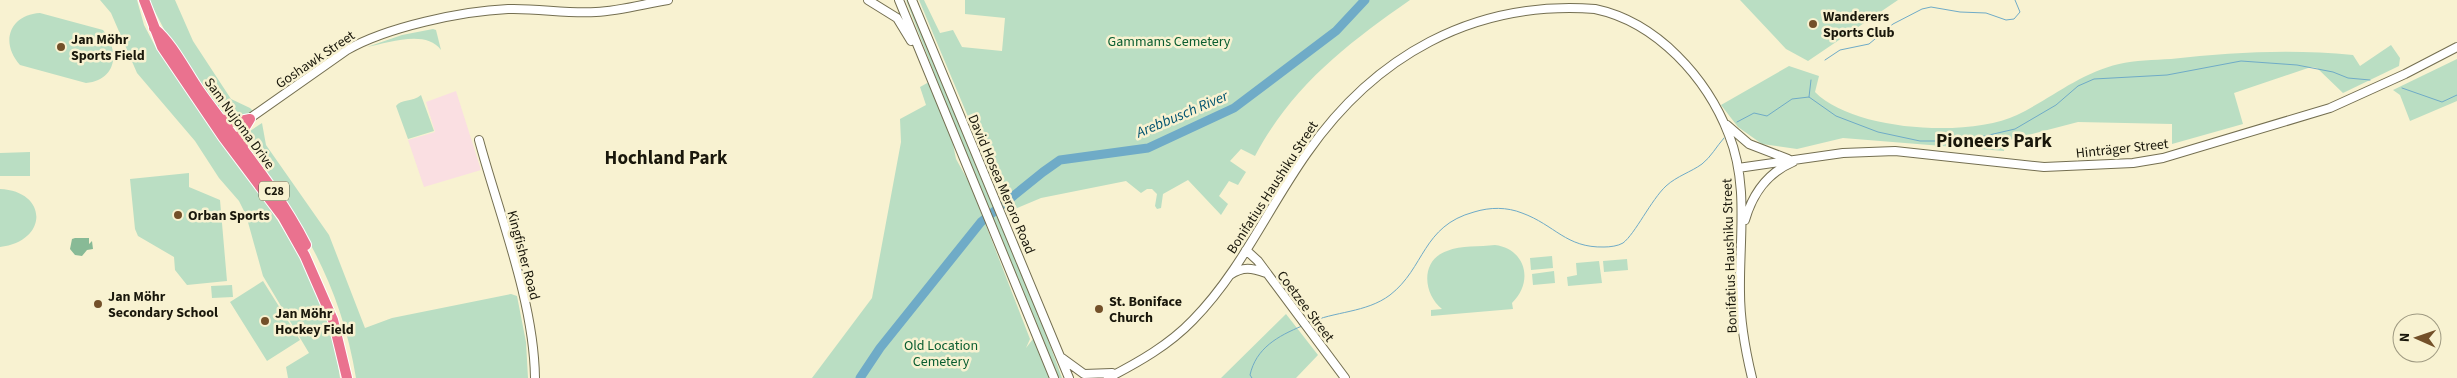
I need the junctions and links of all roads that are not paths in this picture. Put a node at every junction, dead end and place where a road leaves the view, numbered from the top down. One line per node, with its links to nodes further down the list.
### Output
1 (144, 0): 8 (highway, Sam Nujoma Drive / C28)
2 (668, 0): 12 (street, Goshawk Street)
3 (868, 0): 10 (street)
4 (899, 0): 10 (street, David Hosea Meroro Road)
5 (912, 0): 26 (street, David Hosea Meroro Road)
6 (1495, 8): 13 (street, Bonifatius Haushiku Street)
7 (1473, 15): 21 (street, Bonifatius Haushiku Street)
8 (154, 27): 11 (highway, Sam Nujoma Drive / C28); 14 (highway, Sam Nujoma Drive / C28)
9 (2457, 46): 18 (street, Hinträger Street)
10 (924, 62): 31 (street, David Hosea Meroro Road)
11 (220, 119): 12 (highway); 14 (highway, Sam Nujoma Drive / C28)
12 (250, 119): 14 (street, Goshawk Street); 16 (highway)
13 (1722, 119): 17 (street); 19 (street, Bonifatius Haushiku Street)
14 (227, 135): 16 (highway, Sam Nujoma Drive / C28); 28 (highway, Sam Nujoma Drive / C28)
15 (478, 140): 30 (street, Kingfisher Road)
16 (244, 151): 29 (highway, Sam Nujoma Drive / C28)
17 (1790, 159): 18 (street, Hinträger Street); 19 (street, Hinträger Street)
18 (1799, 159): 19 (street, Hinträger Street); 20 (street)
19 (1738, 170): 20 (street, Bonifatius Haushiku Street)
20 (1742, 230): 35 (street, Bonifatius Haushiku Street)
21 (1255, 238): 22 (street, Bonifatius Haushiku Street); 23 (street)
22 (1246, 250): 23 (street, Coetzee Street); 25 (street, Bonifatius Haushiku Street)
23 (1258, 261): 24 (street, Coetzee Street)
24 (1266, 273): 25 (street); 34 (street, Coetzee Street)
25 (1224, 280): 27 (street, Bonifatius Haushiku Street)
26 (1061, 356): 27 (street); 32 (street, David Hosea Meroro Road)
27 (1121, 371): 33 (street, Bonifatius Haushiku Street)
28 (347, 378)
29 (352, 378)
30 (535, 378)
31 (1054, 378)
32 (1069, 378)
33 (1108, 378)
34 (1345, 378)
35 (1752, 378)

